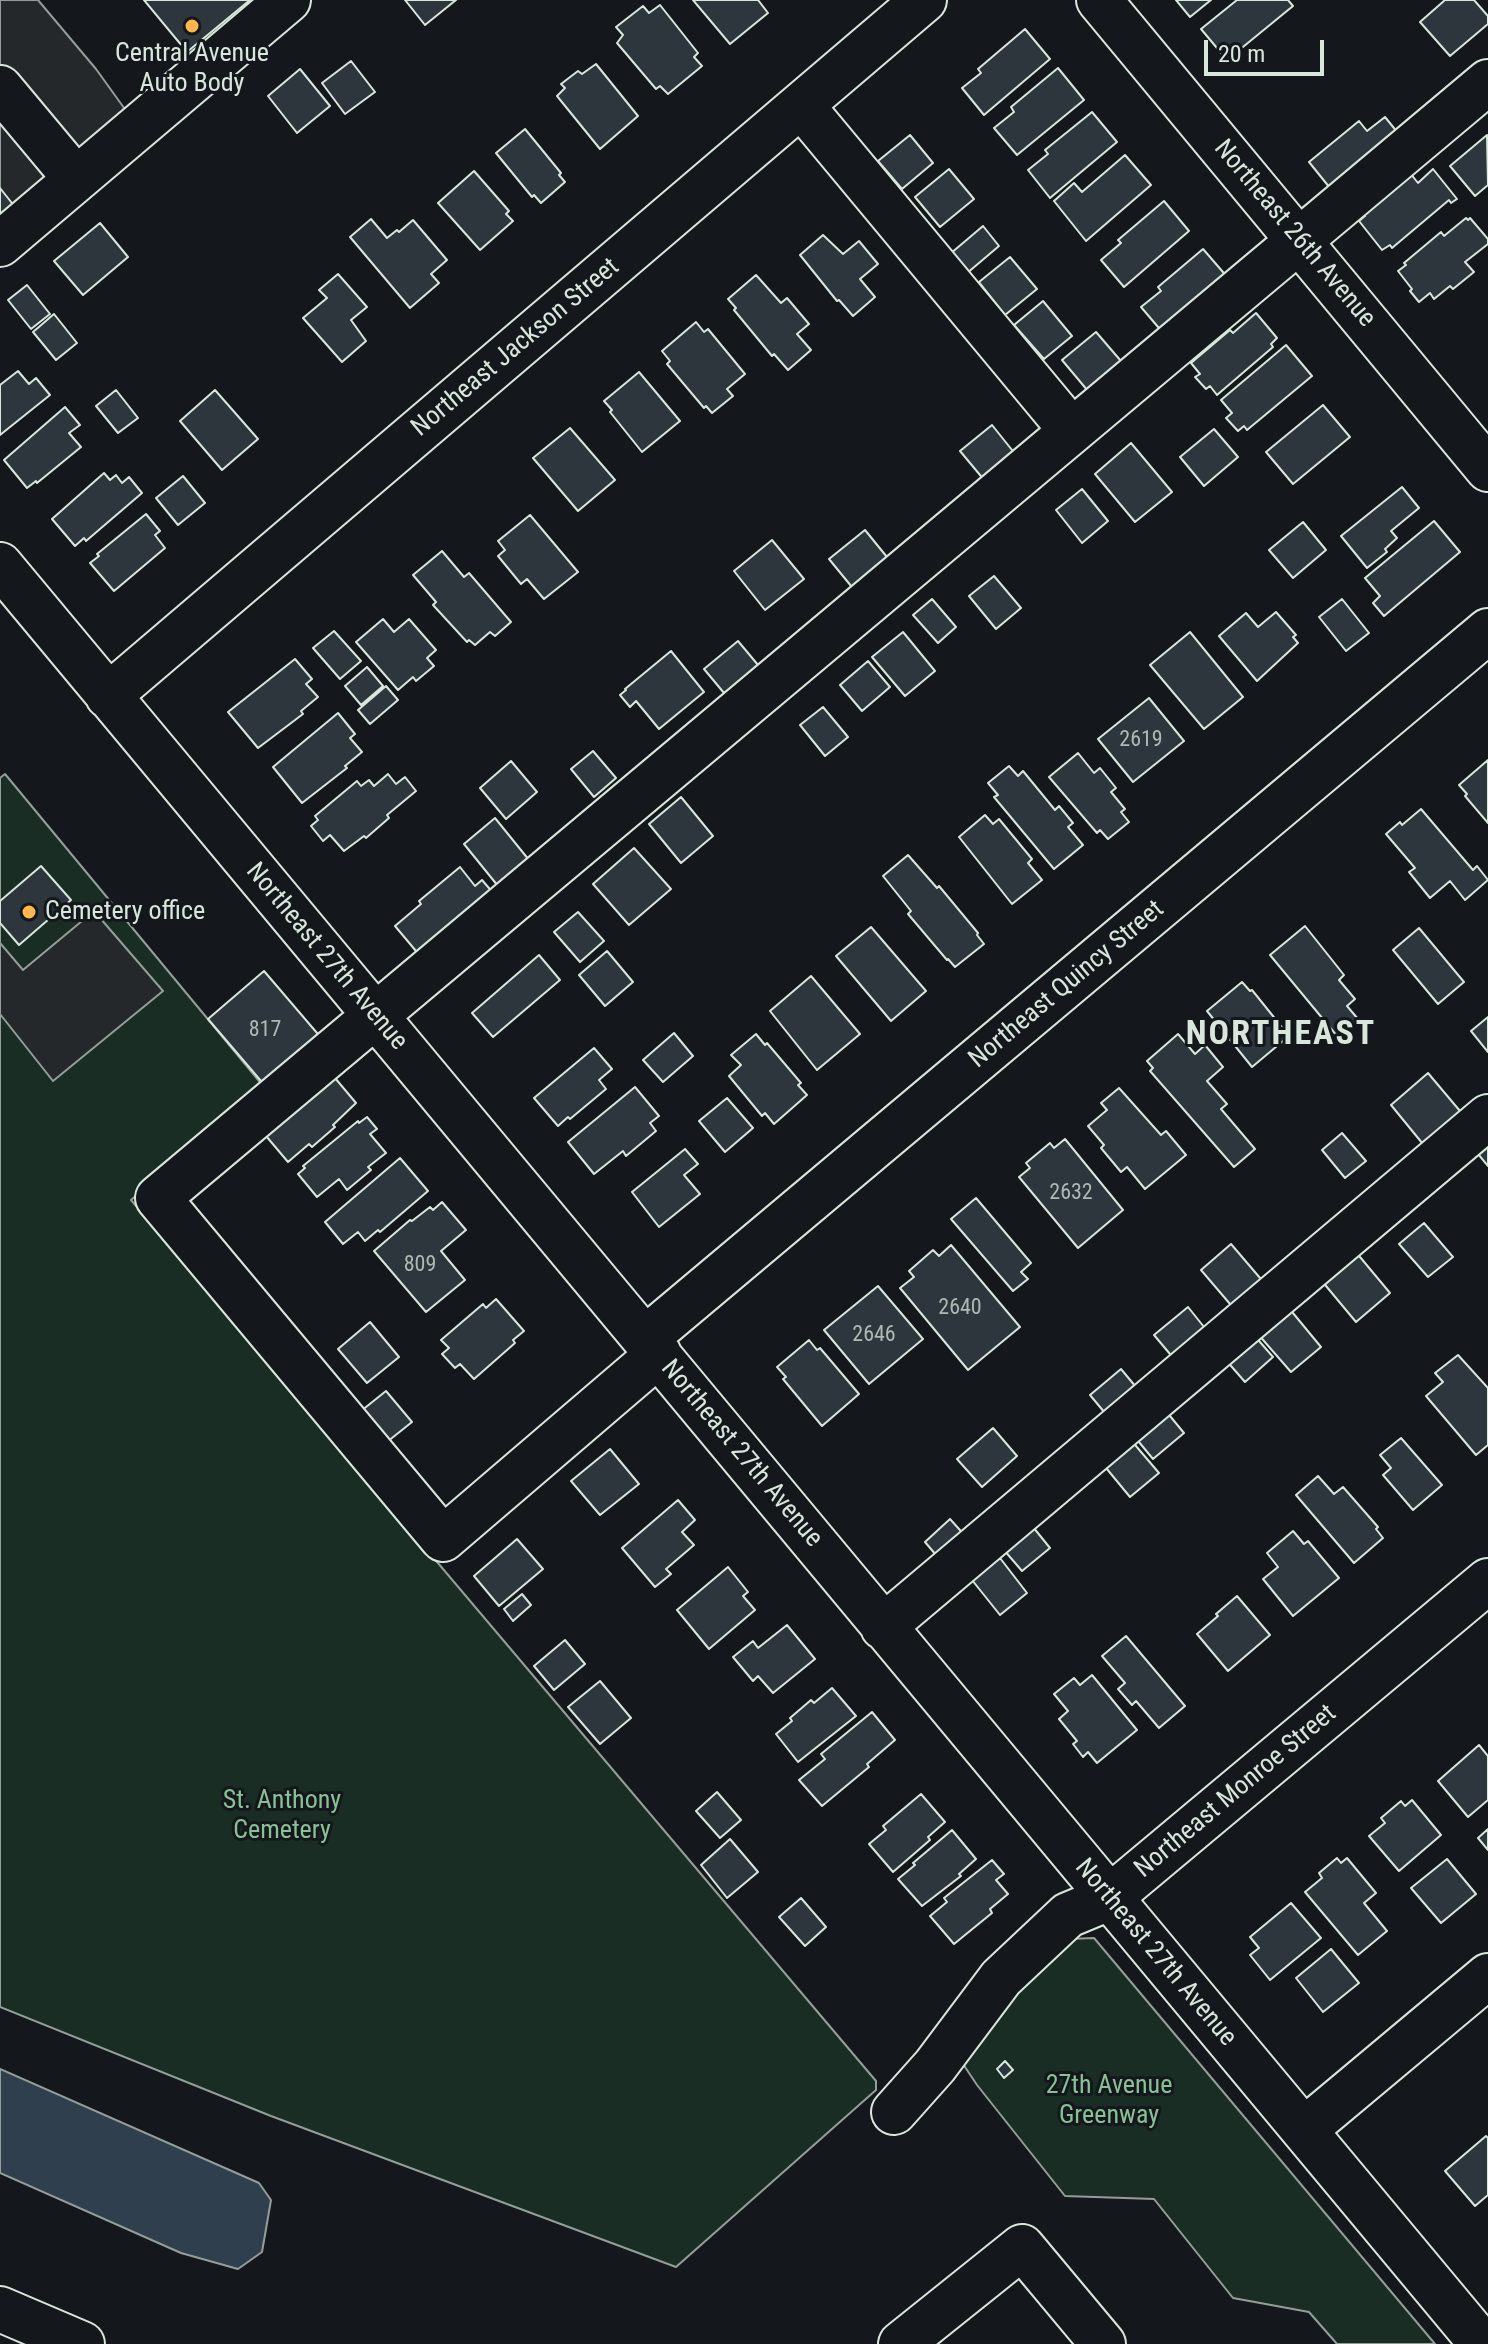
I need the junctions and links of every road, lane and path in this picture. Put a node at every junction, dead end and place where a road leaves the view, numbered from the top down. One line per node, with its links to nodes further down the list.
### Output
1 (288, 0): 7 (street)
2 (924, 0): 6 (street, Northeast Jackson Street)
3 (1099, 0): 8 (street, Northeast 26th Avenue)
4 (1488, 82): 8 (street)
5 (0, 88): 7 (street)
6 (801, 105): 10 (street); 14 (street, Northeast Jackson Street)
7 (76, 179): 9 (street)
8 (1299, 241): 10 (street); 11 (street, Northeast 26th Avenue)
9 (0, 244)
10 (1072, 431): 15 (street)
11 (1488, 469)
12 (0, 565): 14 (street, Northeast 27th Avenue)
13 (1488, 631): 17 (street, Northeast Quincy Street)
14 (108, 696): 15 (street, Northeast 27th Avenue)
15 (375, 1016): 17 (street, Northeast 27th Avenue); 17 (street, Northeast Quincy Street)
16 (1488, 1117): 19 (street)
17 (652, 1346): 19 (street, Northeast 27th Avenue)
18 (1488, 1581): 20 (street, Northeast Monroe Street)
19 (883, 1627): 20 (street, Northeast 27th Avenue)
20 (1109, 1898): 22 (street, Northeast Monroe Street); 23 (street, Northeast 27th Avenue)
21 (1488, 1976): 23 (street)
22 (894, 2112)
23 (1304, 2130): 28 (street, Northeast 27th Avenue)
24 (0, 2309): 25 (street)
25 (82, 2344)
26 (901, 2344): 27 (street)
27 (1103, 2344)
28 (1482, 2344)

